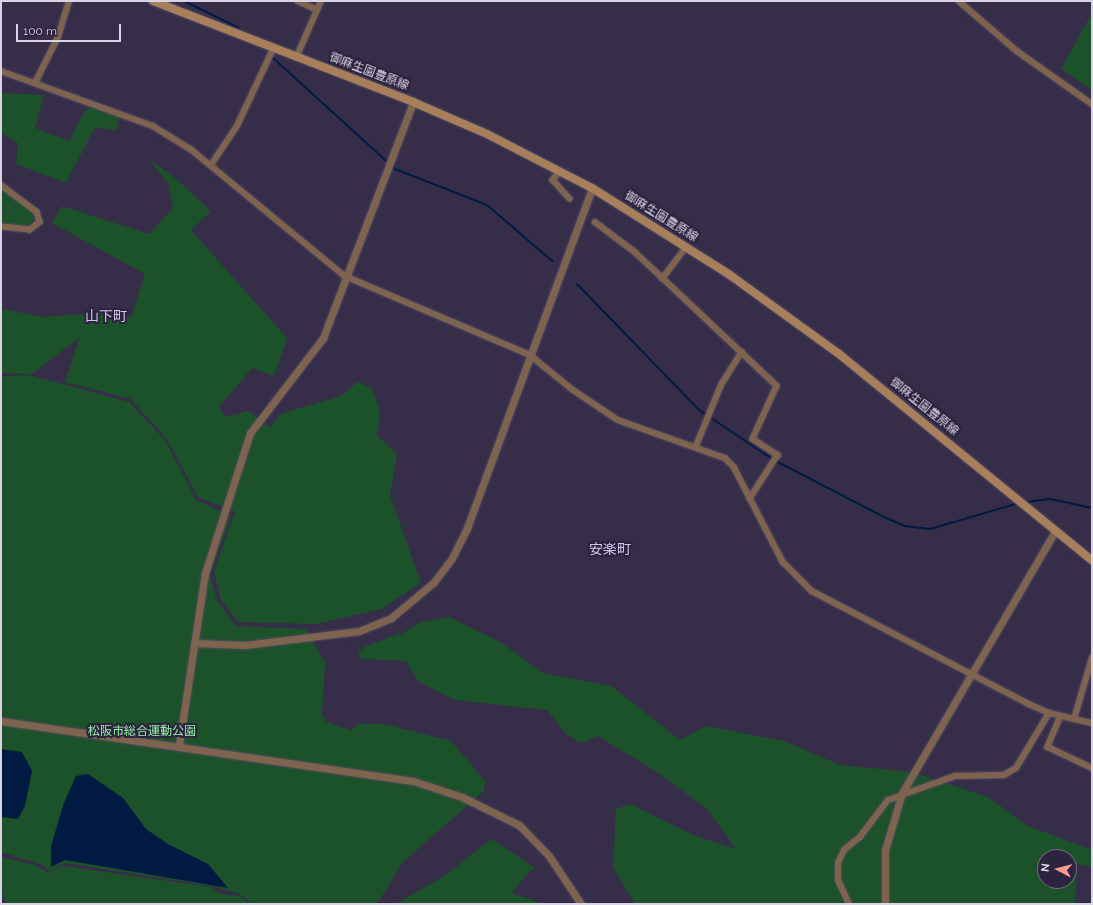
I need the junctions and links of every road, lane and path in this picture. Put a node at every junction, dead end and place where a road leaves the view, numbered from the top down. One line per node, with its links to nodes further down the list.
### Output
1 (69, 1): 10 (street)
2 (153, 1): 7 (main road, 御麻生園豊原線)
3 (298, 1): 6 (street)
4 (322, 1): 6 (street)
5 (959, 1): 12 (street)
6 (317, 10): 8 (street)
7 (273, 48): 8 (main road, 御麻生園豊原線); 13 (street)
8 (296, 58): 11 (main road, 御麻生園豊原線)
9 (1, 71): 10 (street)
10 (35, 83): 13 (street)
11 (413, 102): 14 (main road, 御麻生園豊原線); 21 (street)
12 (1092, 104)
13 (211, 165): 21 (street)
14 (560, 172): 16 (main road, 御麻生園豊原線); 17 (street)
15 (1, 185): 19 (street)
16 (592, 188): 20 (main road, 御麻生園豊原線); 24 (street)
17 (570, 198)
18 (595, 222): 22 (street)
19 (1, 227)
20 (686, 247): 22 (street); 27 (main road, 御麻生園豊原線)
21 (345, 276): 24 (street); 29 (street)
22 (662, 279): 23 (street)
23 (742, 352): 25 (street); 26 (street)
24 (530, 355): 25 (street); 29 (street)
25 (696, 446): 26 (street)
26 (750, 499): 31 (street)
27 (1055, 532): 28 (main road, 御麻生園豊原線); 31 (street)
28 (1092, 560)
29 (194, 643): 37 (street)
30 (1092, 658): 34 (street)
31 (970, 673): 32 (street); 39 (street)
32 (1049, 713): 33 (street); 39 (street)
33 (1061, 716): 34 (street); 38 (street)
34 (1074, 719): 36 (street)
35 (1, 721): 37 (street)
36 (1092, 723)
37 (179, 745): 40 (street)
38 (1092, 768)
39 (902, 793): 41 (street); 42 (street)
40 (581, 904)
41 (849, 904)
42 (885, 904)

